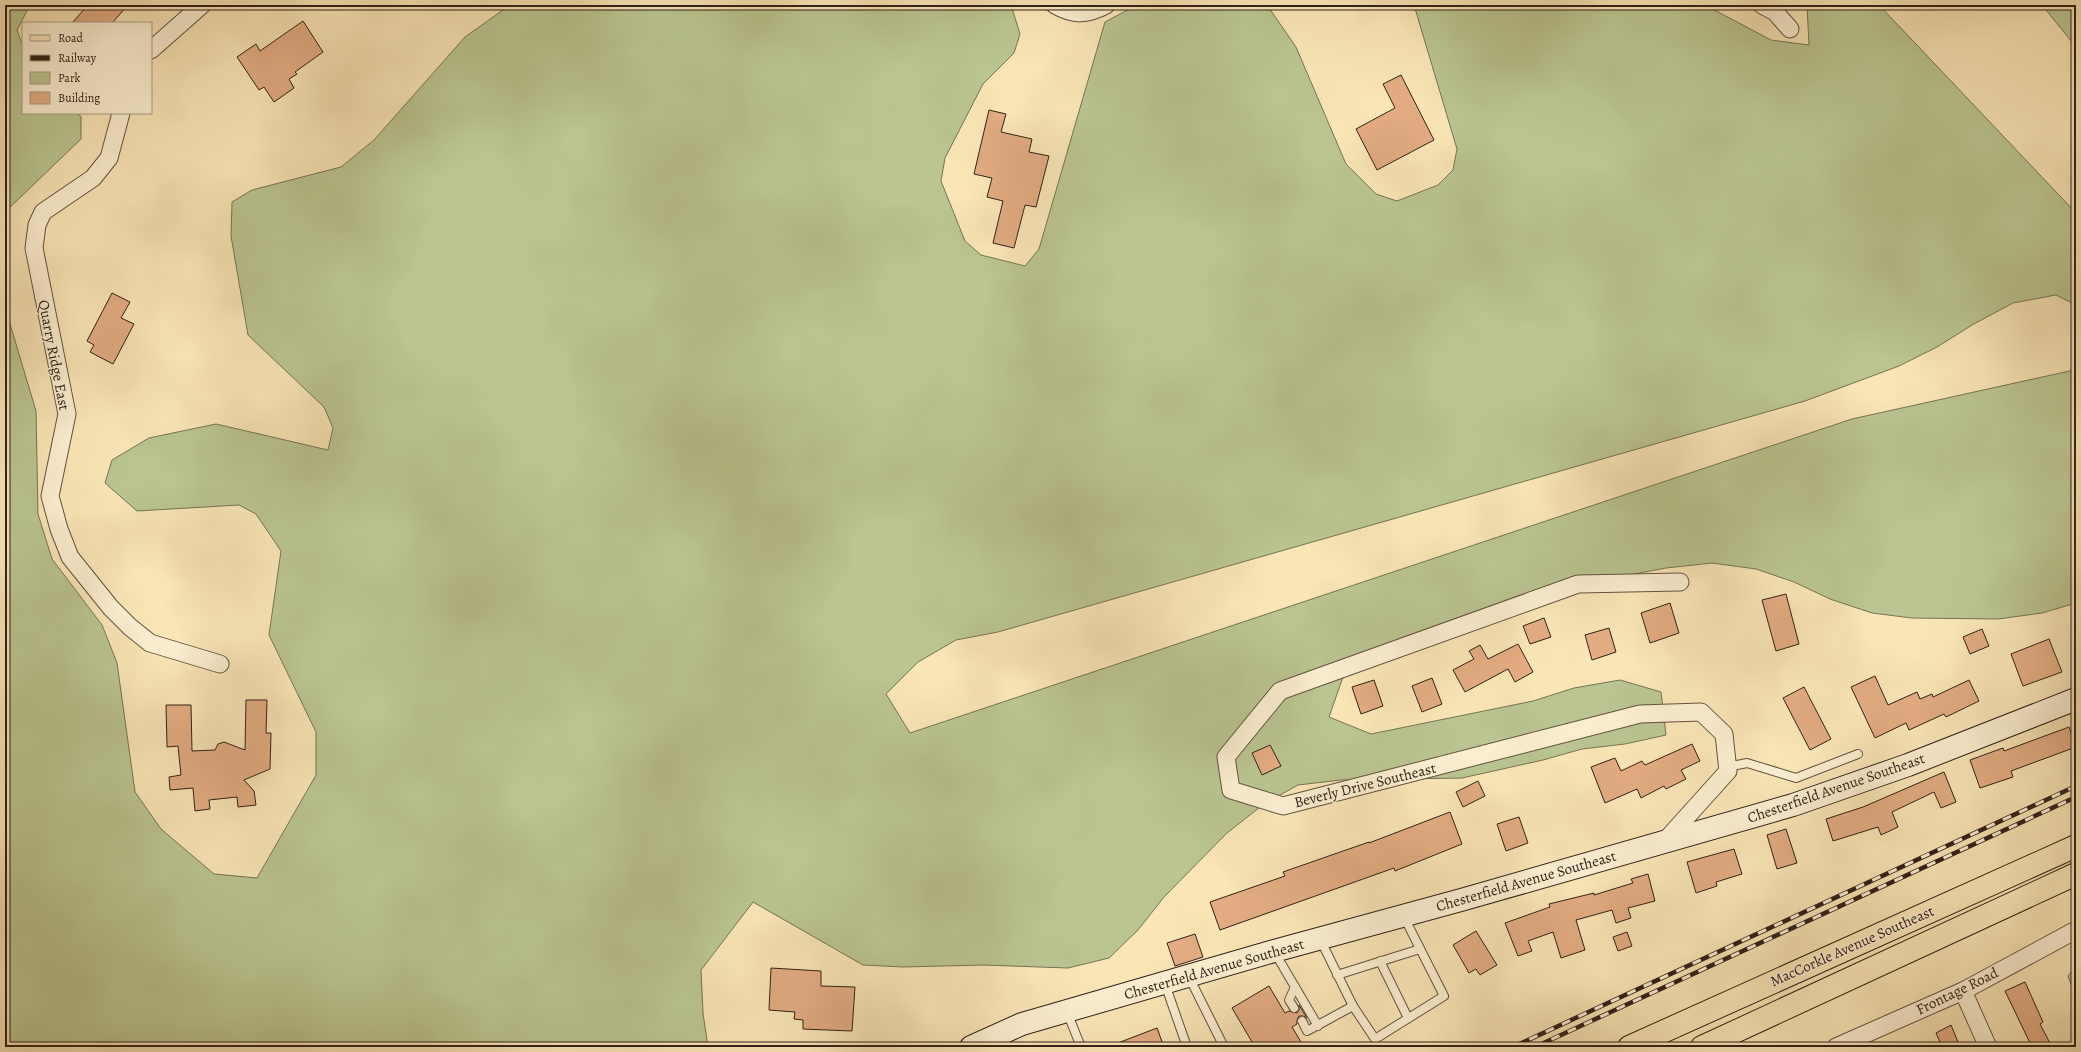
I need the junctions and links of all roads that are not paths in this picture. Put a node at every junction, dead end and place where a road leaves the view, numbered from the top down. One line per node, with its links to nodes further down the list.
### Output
1 (202, 5): 6 (street)
2 (1054, 5): 3 (street)
3 (1106, 5)
4 (1762, 5): 5 (street)
5 (1790, 29)
6 (152, 49)
7 (121, 114): 9 (street, Quarry Ridge East)
8 (1680, 582): 12 (street, Beverly Drive Southeast)
9 (220, 664)
10 (2076, 699): 13 (street, Chesterfield Avenue Southeast)
11 (1858, 754): 12 (lane)
12 (1727, 767): 13 (street)
13 (1665, 841): 16 (street, Chesterfield Avenue Southeast)
14 (2076, 846): 37 (main road, MacCorkle Avenue Southeast)
15 (2076, 874): 38 (main road, MacCorkle Avenue Southeast)
16 (1403, 916): 18 (street, Chesterfield Avenue Southeast); 19 (lane)
17 (2076, 930): 26 (street, Frontage Road)
18 (1319, 939): 20 (street, Chesterfield Avenue Southeast); 22 (lane)
19 (1420, 949): 21 (lane); 30 (lane)
20 (1274, 951): 23 (street, Chesterfield Avenue Southeast); 25 (lane)
21 (1380, 961): 22 (lane); 30 (lane)
22 (1337, 975): 27 (lane)
23 (1189, 976): 24 (street, Chesterfield Avenue Southeast); 36 (lane)
24 (1165, 983): 29 (street, Chesterfield Avenue Southeast); 35 (lane)
25 (1295, 987): 28 (lane); 32 (lane)
26 (1963, 991): 39 (street, Frontage Road); 40 (street)
27 (1353, 1006): 30 (lane); 32 (lane)
28 (1294, 1008)
29 (1067, 1011): 33 (street, Chesterfield Avenue Southeast); 34 (lane)
30 (1408, 1018)
31 (1302, 1021): 32 (lane)
32 (1318, 1026)
33 (971, 1047)
34 (1081, 1047)
35 (1187, 1047)
36 (1224, 1047)
37 (1629, 1047)
38 (1702, 1047)
39 (1836, 1047)
40 (1988, 1047)

